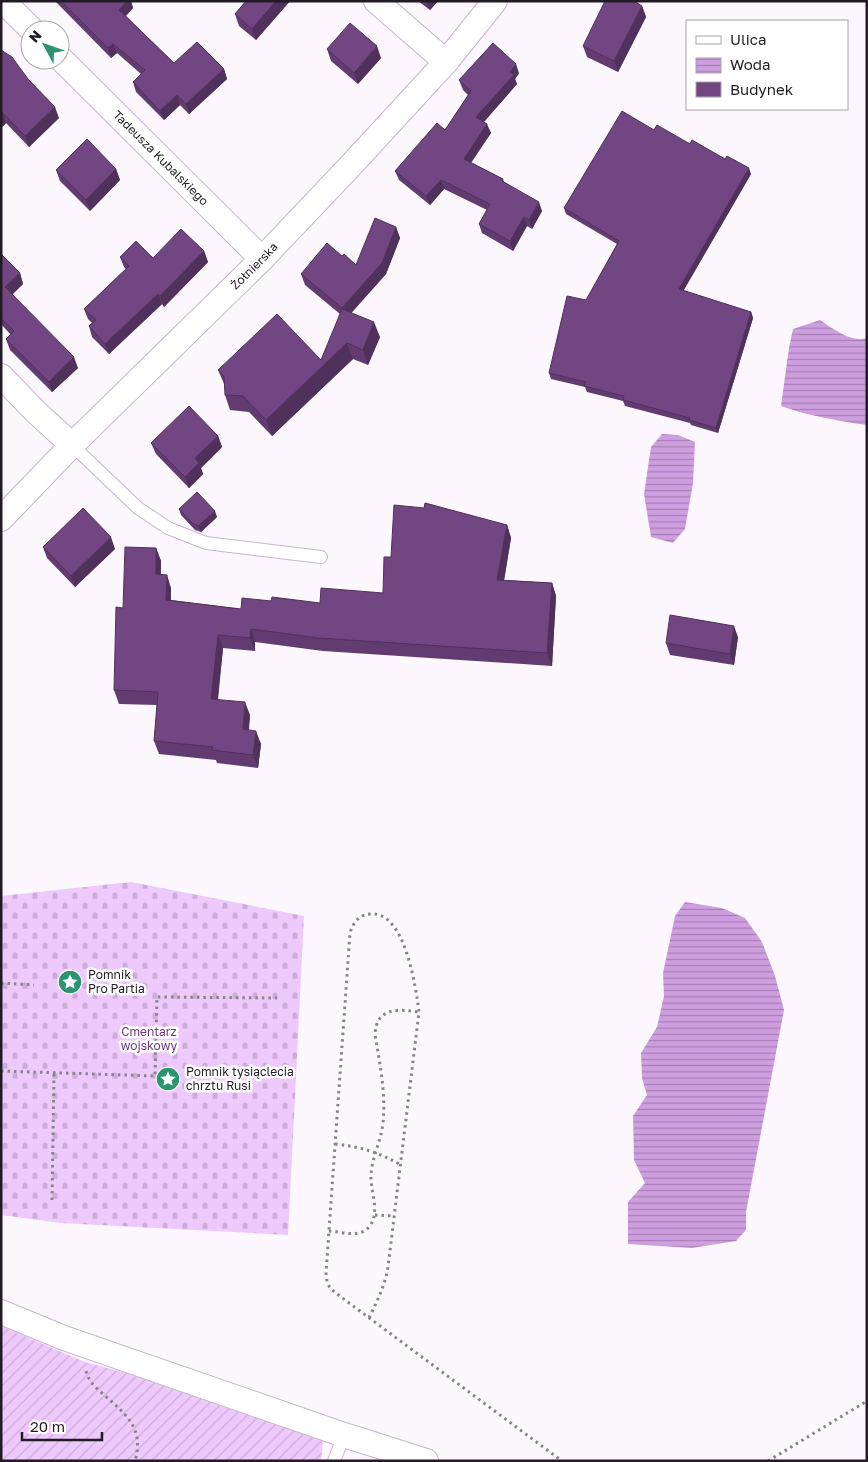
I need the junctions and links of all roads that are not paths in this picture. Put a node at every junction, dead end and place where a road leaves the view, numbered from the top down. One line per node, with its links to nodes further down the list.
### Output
1 (3, 1): 4 (street)
2 (376, 1): 5 (street)
3 (495, 1): 5 (street, Żołnierska)
4 (22, 20)
5 (446, 62): 7 (street, Żołnierska)
6 (70, 68): 7 (street, Tadeusza Kubalskiego)
7 (262, 259): 9 (street, Żołnierska)
8 (1, 376): 9 (street)
9 (72, 445): 10 (street, Żołnierska); 11 (lane)
10 (1, 519)
11 (321, 557)
12 (1, 1312): 13 (street)
13 (344, 1435): 14 (lane); 15 (street)
14 (334, 1461)
15 (426, 1461)

